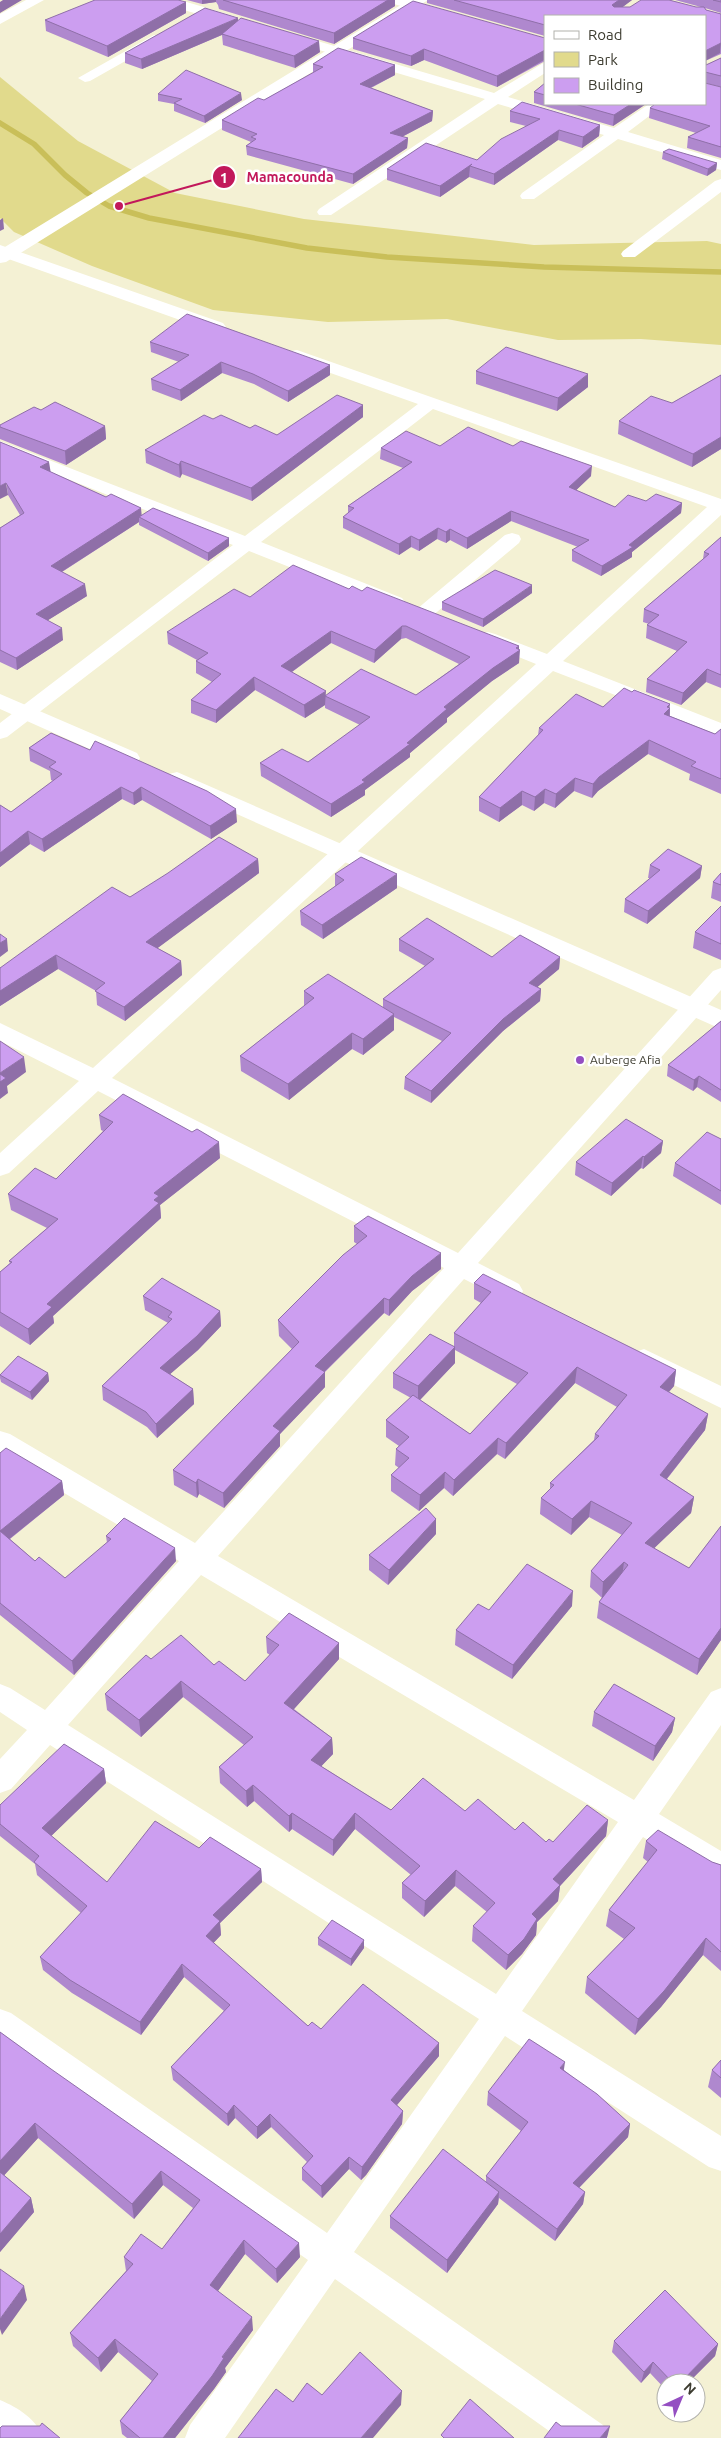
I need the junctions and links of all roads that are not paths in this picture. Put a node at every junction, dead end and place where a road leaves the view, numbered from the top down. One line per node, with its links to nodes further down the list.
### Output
1 (37, 0): 8 (street)
2 (165, 0): 6 (street)
3 (223, 0): 6 (street)
4 (395, 0): 5 (street)
5 (416, 2): 7 (street); 13 (street)
6 (203, 11): 9 (street); 10 (street)
7 (450, 16)
8 (0, 20)
9 (186, 21)
10 (250, 25)
11 (169, 30): 15 (street)
12 (270, 31): 13 (street)
13 (336, 51): 16 (street); 23 (street)
14 (544, 67): 16 (street)
15 (85, 78)
16 (496, 98): 18 (street); 22 (street)
17 (657, 105): 18 (street)
18 (616, 134): 19 (street); 21 (street)
19 (721, 165)
20 (721, 184): 24 (street)
21 (528, 196)
22 (325, 212)
23 (3, 253): 25 (street)
24 (629, 254)
25 (233, 333)
26 (280, 350): 27 (street)
27 (430, 403): 29 (street); 31 (street)
28 (0, 446): 31 (street)
29 (721, 506): 33 (street)
30 (512, 539): 31 (street)
31 (247, 543): 35 (street)
32 (469, 631): 33 (street)
33 (549, 662): 36 (street); 38 (street)
34 (0, 700): 35 (street)
35 (27, 712): 37 (street); 38 (street)
36 (721, 730)
37 (0, 733)
38 (342, 852): 40 (street); 43 (street)
39 (721, 976): 40 (street)
40 (692, 1008): 41 (street); 45 (street)
41 (721, 1020)
42 (0, 1032): 43 (street)
43 (95, 1080): 44 (street); 45 (street)
44 (0, 1167)
45 (461, 1266): 46 (street); 50 (street)
46 (530, 1301)
47 (626, 1349): 48 (street)
48 (721, 1398)
49 (0, 1442): 50 (street)
50 (198, 1559): 53 (street); 55 (street)
51 (0, 1696): 53 (street)
52 (721, 1702): 55 (street)
53 (48, 1727): 54 (street); 57 (street)
54 (0, 1780)
55 (639, 1818): 56 (street); 57 (street)
56 (721, 1867)
57 (500, 2015): 59 (street); 60 (street)
58 (0, 2024): 60 (street)
59 (721, 2156)
60 (331, 2257): 63 (street); 64 (street)
61 (0, 2418): 62 (street)
62 (26, 2438)
63 (203, 2438)
64 (590, 2438)

